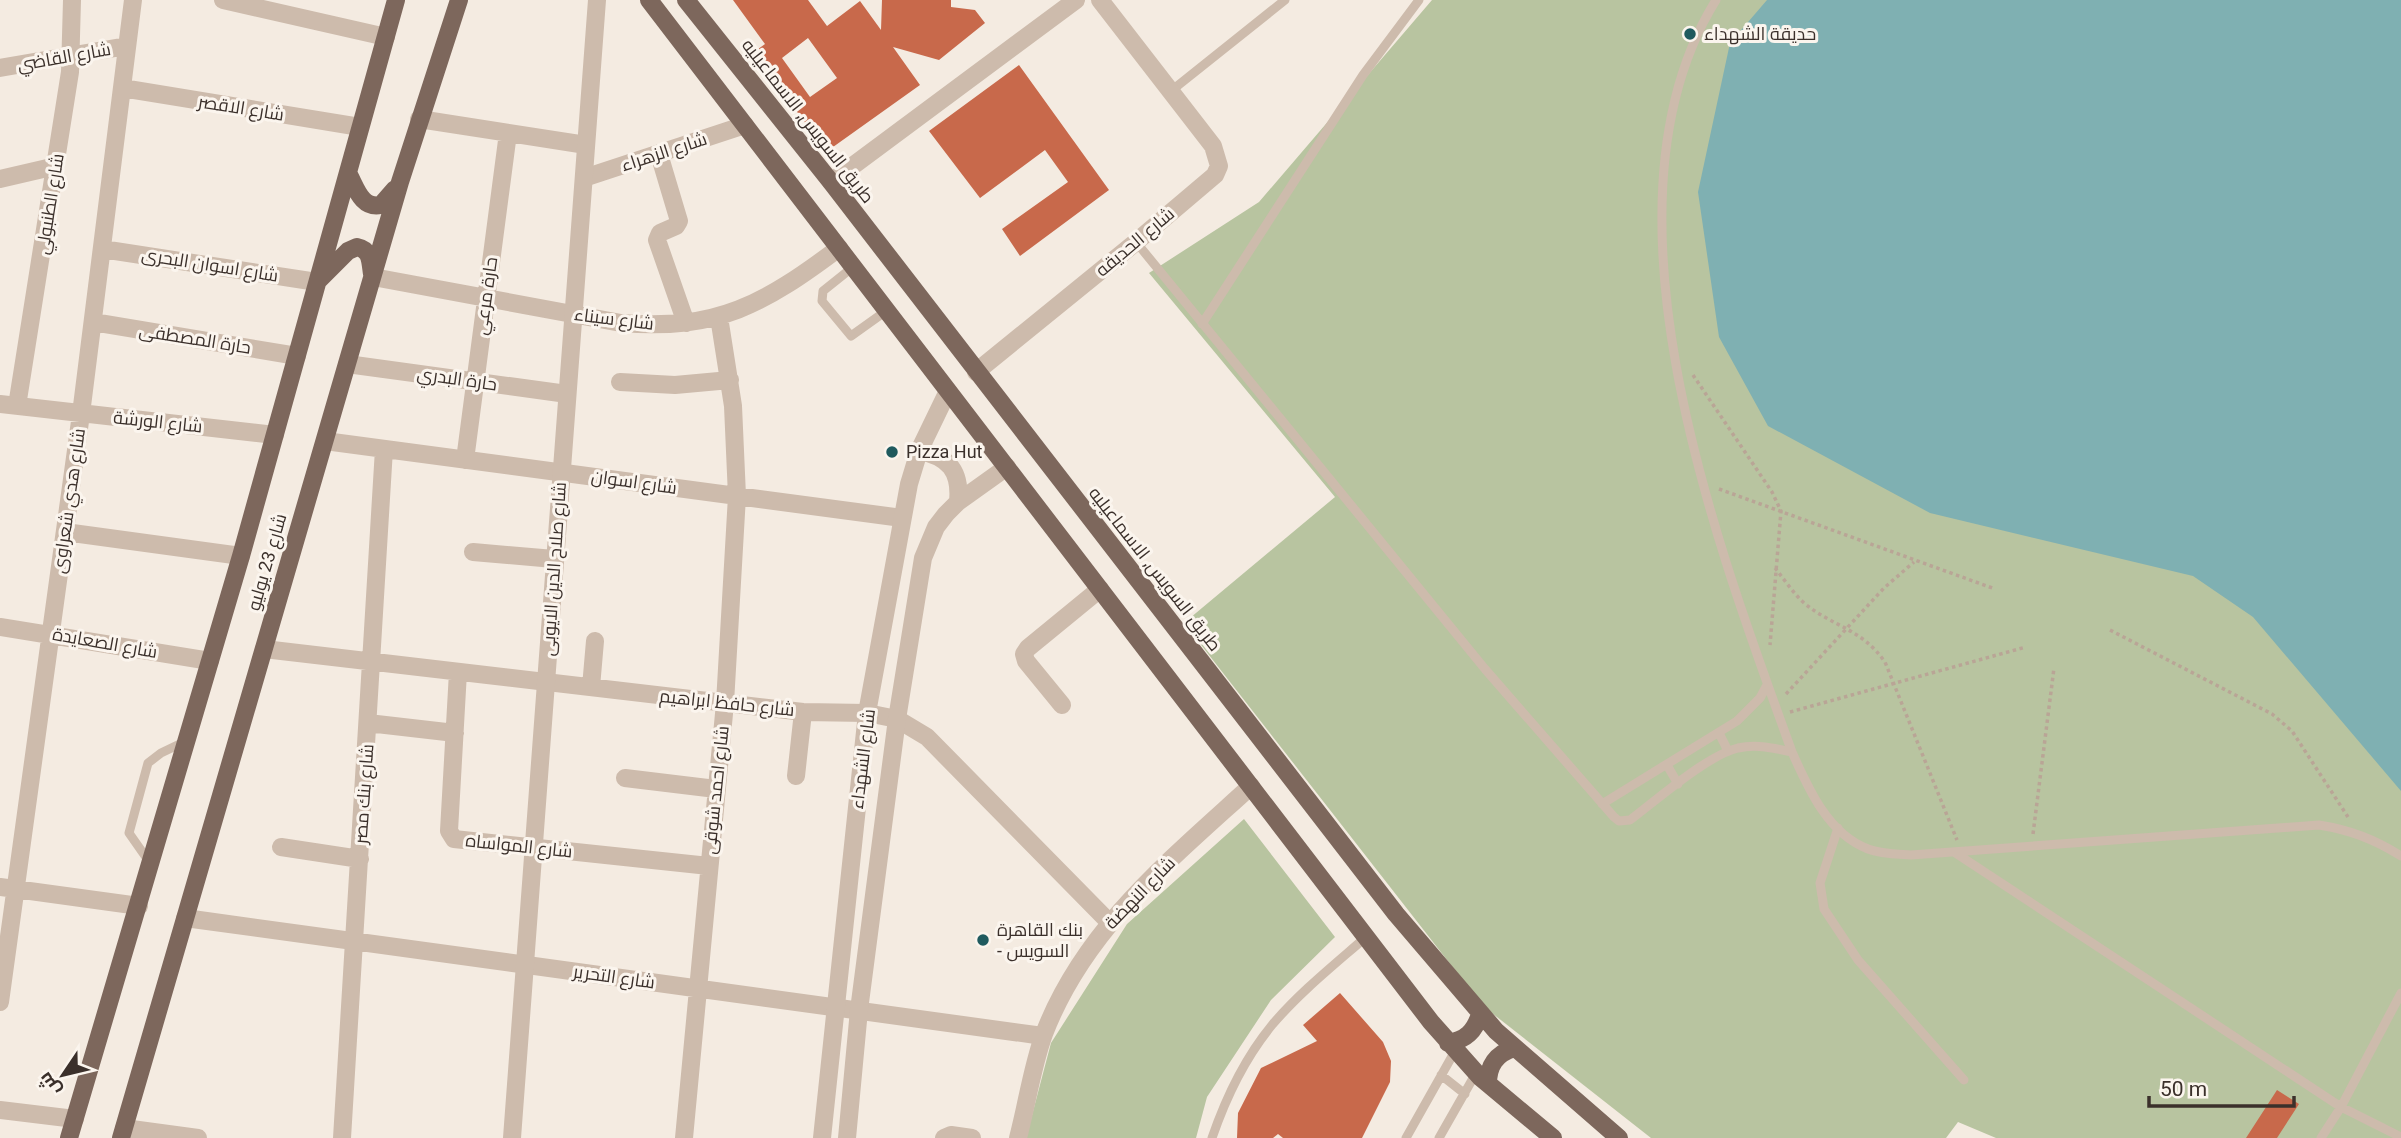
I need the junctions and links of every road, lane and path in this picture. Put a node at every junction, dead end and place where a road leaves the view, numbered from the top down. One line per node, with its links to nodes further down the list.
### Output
1 (72, 0): 17 (street, شارع الطنبولي)
2 (133, 0): 16 (street, شارع هدي شعراوى)
3 (223, 0): 14 (street)
4 (396, 0): 15 (main road, شارع 23 يوليو)
5 (459, 0): 21 (main road, شارع 23 يوليو)
6 (597, 0): 25 (street, شارع صلاح الدين الايوبى)
7 (649, 0): 22 (main road)
8 (685, 0): 32 (main road, طريق السويس, الاسماعيليه)
9 (1076, 0): 32 (street)
10 (1100, 0): 20 (street)
11 (1285, 0): 20 (lane)
12 (1419, 0): 45 (lane)
13 (1716, 0): 46 (lane)
14 (263, 4): 15 (street)
15 (386, 37): 23 (main road, شارع 23 يوليو)
16 (127, 46): 17 (street, شارع القاضي); 19 (street, شارع هدي شعراوى)
17 (72, 55): 18 (street, شارع القاضي); 27 (street, شارع الطنبولي)
18 (0, 68)
19 (122, 88): 23 (street, شارع الاقصر); 35 (street, شارع هدي شعراوى)
20 (1171, 91): 33 (street, شارع الحديقه)
21 (419, 119): 24 (street); 31 (main road, شارع 23 يوليو)
22 (745, 125): 26 (street, شارع الزهراء); 34 (main road)
23 (360, 127): 28 (main road, شارع 23 يوليو)
24 (508, 133): 25 (street); 39 (street, حارة مرعي)
25 (586, 145): 29 (street, شارع صلاح الدين الايوبى)
26 (659, 154): 29 (street, شارع الزهراء); 44 (street)
27 (56, 166): 30 (street); 55 (street, شارع الطنبولي)
28 (348, 173): 31 (main road); 38 (main road, شارع 23 يوليو)
29 (584, 178): 41 (street, شارع صلاح الدين الايوبى)
30 (0, 179)
31 (400, 182): 37 (main road, شارع 23 يوليو)
32 (831, 182): 49 (main road, طريق السويس, الاسماعيليه)
33 (1136, 242): 45 (lane); 49 (street, شارع الحديقه)
34 (839, 248): 36 (main road); 42 (street, شارع سيناء)
35 (102, 249): 38 (street, شارع اسوان البحرى); 43 (street, شارع هدي شعراوى)
36 (853, 267): 40 (main road); 40 (lane)
37 (373, 277): 38 (main road); 39 (street, شارع سيناء); 48 (main road, شارع 23 يوليو)
38 (317, 282): 47 (main road, شارع 23 يوليو)
39 (486, 298): 41 (street, شارع سيناء); 51 (street, حارة مرعي)
40 (886, 311): 53 (main road)
41 (574, 314): 44 (street, شارع سيناء); 54 (street, شارع صلاح الدين الايوبى)
42 (719, 317): 44 (street, شارع سيناء); 50 (street, شارع احمد شوقى)
43 (93, 322): 47 (street, حارة المصطفى); 56 (street, شارع هدي شعراوى)
44 (686, 323)
45 (1202, 324): 111 (lane)
46 (1675, 354): 64 (lane); 67 (path)
47 (297, 356): 57 (main road, شارع 23 يوليو)
48 (347, 364): 51 (street, حارة البدري); 58 (main road, شارع 23 يوليو)
49 (976, 372): 134 (main road, طريق السويس, الاسماعيليه)
50 (730, 380): 52 (street); 65 (street, شارع احمد شوقى)
51 (475, 381): 54 (street, حارة البدري); 61 (street, حارة مرعي)
52 (620, 382)
53 (948, 391): 60 (street, شارع الشهداء); 62 (main road)
54 (567, 394): 63 (street, شارع صلاح الدين الايوبى)
55 (9, 405): 56 (street, شارع الورشة)
56 (80, 414): 57 (street, شارع الورشة); 69 (street, شارع هدي شعراوى)
57 (275, 435): 71 (main road, شارع 23 يوليو)
58 (325, 441): 59 (street, شارع اسوان); 84 (main road, شارع 23 يوليو)
59 (384, 449): 61 (street, شارع اسوان); 86 (street, شارع بنك مصر)
60 (919, 451): 66 (street); 68 (street, شارع الشهداء)
61 (465, 460): 63 (street, شارع اسوان)
62 (1007, 467): 66 (street, شارع الشهداء); 75 (main road)
63 (561, 472): 65 (street, شارع اسوان); 72 (street, شارع صلاح الدين الايوبى)
64 (1704, 483): 67 (path); 91 (lane)
65 (737, 496): 68 (street, شارع اسوان); 93 (street, شارع احمد شوقى)
66 (958, 502): 98 (street, شارع الشهداء)
67 (1781, 511): 73 (path); 74 (path)
68 (902, 518): 97 (street, شارع الشهداء)
69 (65, 532): 71 (street); 80 (street, شارع هدي شعراوى)
70 (473, 552): 72 (street)
71 (241, 556): 85 (main road, شارع 23 يوليو)
72 (554, 559): 89 (street, شارع صلاح الدين الايوبى)
73 (1915, 561): 76 (path); 78 (path)
74 (1775, 568): 78 (path); 82 (path)
75 (1100, 589): 94 (street); 109 (main road)
76 (1995, 589)
77 (0, 627): 80 (street, شارع الصعايدة)
78 (1846, 629): 90 (path); 95 (path)
79 (2110, 630): 113 (path)
80 (50, 634): 85 (street, شارع الصعايدة); 122 (street, شارع هدي شعراوى)
81 (595, 641): 92 (street)
82 (1770, 646)
83 (2026, 647): 90 (path)
84 (264, 649): 86 (street, شارع حافظ ابراهيم); 124 (main road, شارع 23 يوليو)
85 (211, 661): 102 (main road, شارع 23 يوليو)
86 (372, 662): 88 (street, شارع حافظ ابراهيم); 99 (street, شارع بنك مصر)
87 (2054, 668): 114 (path)
88 (458, 672): 89 (street, شارع حافظ ابراهيم); 100 (street, شارع المواساه)
89 (545, 682): 92 (street, شارع حافظ ابراهيم); 116 (street, شارع صلاح الدين الايوبى)
90 (1895, 683): 95 (path); 117 (path)
91 (1768, 685): 95 (lane); 101 (lane)
92 (591, 687): 93 (street, شارع حافظ ابراهيم)
93 (725, 703): 96 (street, شارع حافظ ابراهيم); 110 (street, شارع احمد شوقى)
94 (1062, 705)
95 (1777, 711): 104 (lane)
96 (803, 712): 97 (street, شارع حافظ ابراهيم); 106 (street)
97 (867, 713): 98 (street, شارع حافظ ابراهيم); 132 (street, شارع الشهداء)
98 (897, 719): 125 (street, شارع حافظ ابراهيم); 133 (street, شارع الشهداء)
99 (368, 723): 100 (street); 119 (street, شارع بنك مصر)
100 (455, 733): 116 (street, شارع المواساه)
101 (1719, 733): 103 (lane); 105 (lane)
102 (187, 740): 120 (main road, شارع 23 يوليو); 120 (lane)
103 (1728, 751): 104 (lane); 108 (lane)
104 (1792, 752): 112 (lane)
105 (1667, 765): 108 (lane); 111 (lane)
106 (796, 776)
107 (625, 778): 110 (street)
108 (1678, 784): 111 (lane)
109 (1251, 786): 125 (street, شارع النهضة); 126 (main road)
110 (716, 789): 121 (street, شارع احمد شوقى)
111 (1602, 804)
112 (1838, 828): 117 (lane); 140 (lane)
113 (2358, 834): 114 (lane); 118 (lane)
114 (2031, 846): 117 (lane)
115 (281, 847): 119 (street)
116 (533, 847): 121 (street, شارع المواساه); 128 (street, شارع صلاح الدين الايوبى)
117 (1958, 852): 142 (lane)
118 (2401, 856)
119 (360, 859): 127 (street, شارع بنك مصر)
120 (151, 865): 123 (main road, شارع 23 يوليو)
121 (709, 866): 129 (street, شارع احمد شوقى)
122 (8, 888): 123 (street); 131 (street, شارع هدي شعراوى)
123 (139, 906): 144 (main road, شارع 23 يوليو)
124 (185, 918): 127 (street, شارع التحرير); 145 (main road, شارع 23 يوليو)
125 (1110, 922): 135 (street, شارع النهضة)
126 (1366, 937): 136 (main road); 157 (lane)
127 (354, 942): 128 (street, شارع التحرير); 149 (street, شارع بنك مصر)
128 (524, 965): 129 (street, شارع التحرير); 150 (street, شارع صلاح الدين الايوبى)
129 (697, 988): 132 (street, شارع التحرير); 151 (street, شارع احمد شوقى)
130 (2401, 993): 142 (lane)
131 (0, 1002)
132 (835, 1007): 133 (street, شارع التحرير); 152 (street, شارع الشهداء)
133 (859, 1010): 135 (street, شارع التحرير); 153 (street, شارع الشهداء)
134 (1480, 1014): 136 (main road); 137 (main road, طريق السويس, الاسماعيليه)
135 (1044, 1036): 156 (street, شارع النهضة)
136 (1452, 1047): 138 (lane); 139 (main road)
137 (1514, 1048): 139 (main road); 161 (main road, طريق السويس, الاسماعيليه)
138 (1441, 1075): 141 (lane); 158 (lane)
139 (1482, 1079): 141 (lane); 160 (main road)
140 (1964, 1080)
141 (1465, 1094): 159 (lane)
142 (2341, 1107): 146 (lane); 162 (lane)
143 (0, 1110): 144 (street)
144 (75, 1119): 147 (main road, شارع 23 يوليو)
145 (122, 1133): 148 (street)
146 (2401, 1137)
147 (69, 1138)
148 (198, 1138)
149 (342, 1138)
150 (512, 1138)
151 (684, 1138)
152 (822, 1138)
153 (848, 1138)
154 (944, 1138): 155 (street)
155 (972, 1138)
156 (1018, 1138)
157 (1212, 1138)
158 (1406, 1138)
159 (1439, 1138)
160 (1553, 1138)
161 (1619, 1138)
162 (2321, 1138)

